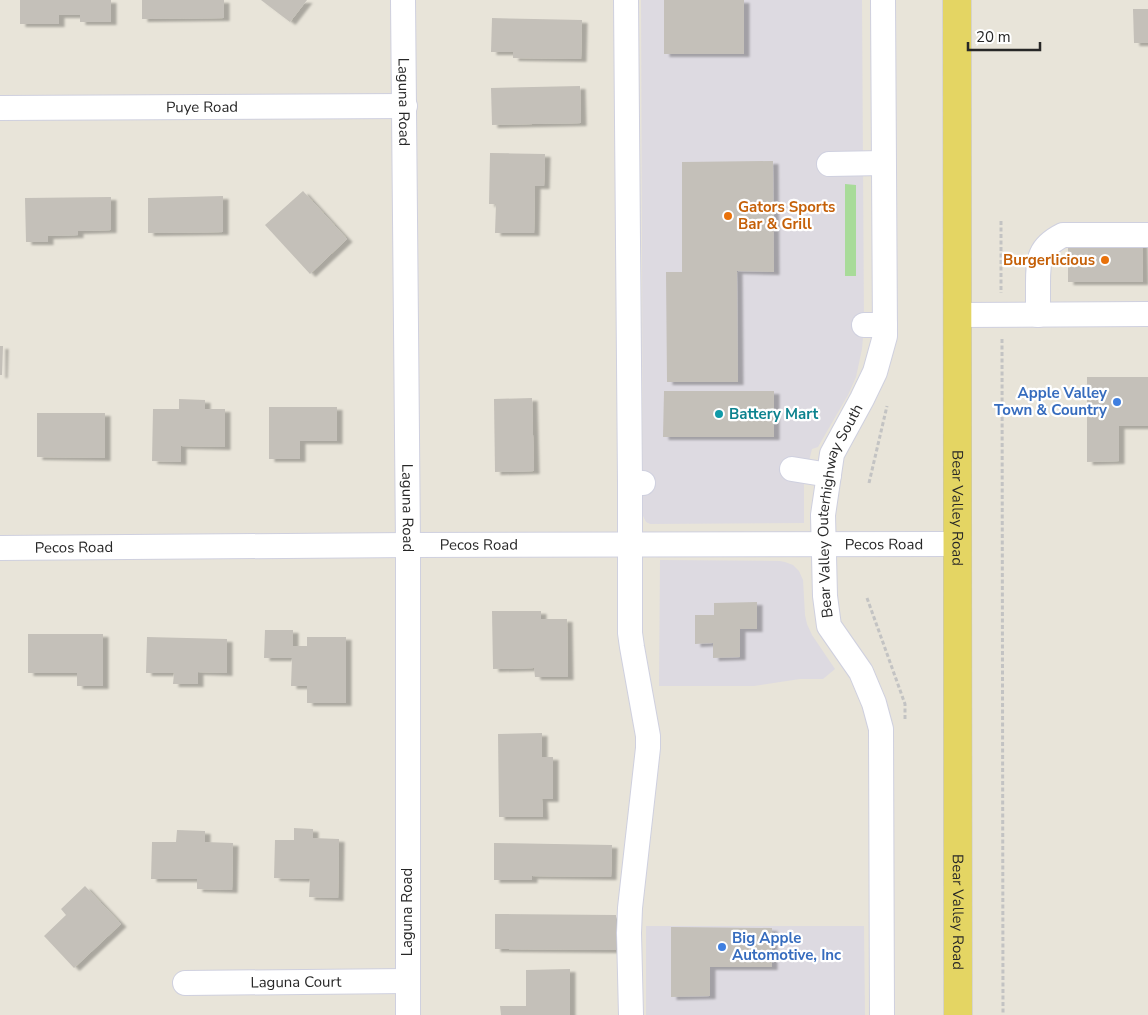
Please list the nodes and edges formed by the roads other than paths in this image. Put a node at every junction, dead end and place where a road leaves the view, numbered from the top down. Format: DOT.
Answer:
graph roads {
  1 [pos="404,0"];
  2 [pos="626,0"];
  3 [pos="883,0"];
  4 [pos="957,0"];
  5 [pos="405,106"];
  6 [pos="0,108"];
  7 [pos="883,162"];
  8 [pos="829,164"];
  9 [pos="1148,235"];
  10 [pos="1038,314"];
  11 [pos="1146,314"];
  12 [pos="957,315"];
  13 [pos="792,469"];
  14 [pos="829,475"];
  15 [pos="630,544"];
  16 [pos="957,544"];
  17 [pos="408,545"];
  18 [pos="824,545"];
  19 [pos="0,548"];
  20 [pos="407,981"];
  21 [pos="185,983"];
  22 [pos="408,1015"];
  23 [pos="631,1015"];
  24 [pos="882,1015"];
  25 [pos="958,1015"];
  1 -- 5 [label="street, Laguna Road"];
  2 -- 15 [label="street"];
  3 -- 7 [label="street, Bear Valley Outerhighway South"];
  4 -- 12 [label="main road, Bear Valley Road"];
  5 -- 6 [label="street, Puye Road"];
  5 -- 17 [label="street, Laguna Road"];
  7 -- 8 [label="street"];
  7 -- 14 [label="street, Bear Valley Outerhighway South"];
  9 -- 10 [label="street"];
  10 -- 11 [label="street"];
  10 -- 12 [label="street"];
  12 -- 16 [label="main road, Bear Valley Road"];
  13 -- 14 [label="street"];
  14 -- 18 [label="street, Bear Valley Outerhighway South"];
  15 -- 17 [label="street, Pecos Road"];
  15 -- 18 [label="street, Pecos Road"];
  15 -- 23 [label="street"];
  16 -- 18 [label="street, Pecos Road"];
  16 -- 25 [label="main road, Bear Valley Road"];
  17 -- 19 [label="street, Pecos Road"];
  17 -- 20 [label="street, Laguna Road"];
  18 -- 24 [label="street, Bear Valley Outerhighway South"];
  20 -- 21 [label="street, Laguna Court"];
  20 -- 22 [label="street, Laguna Road"];
}
